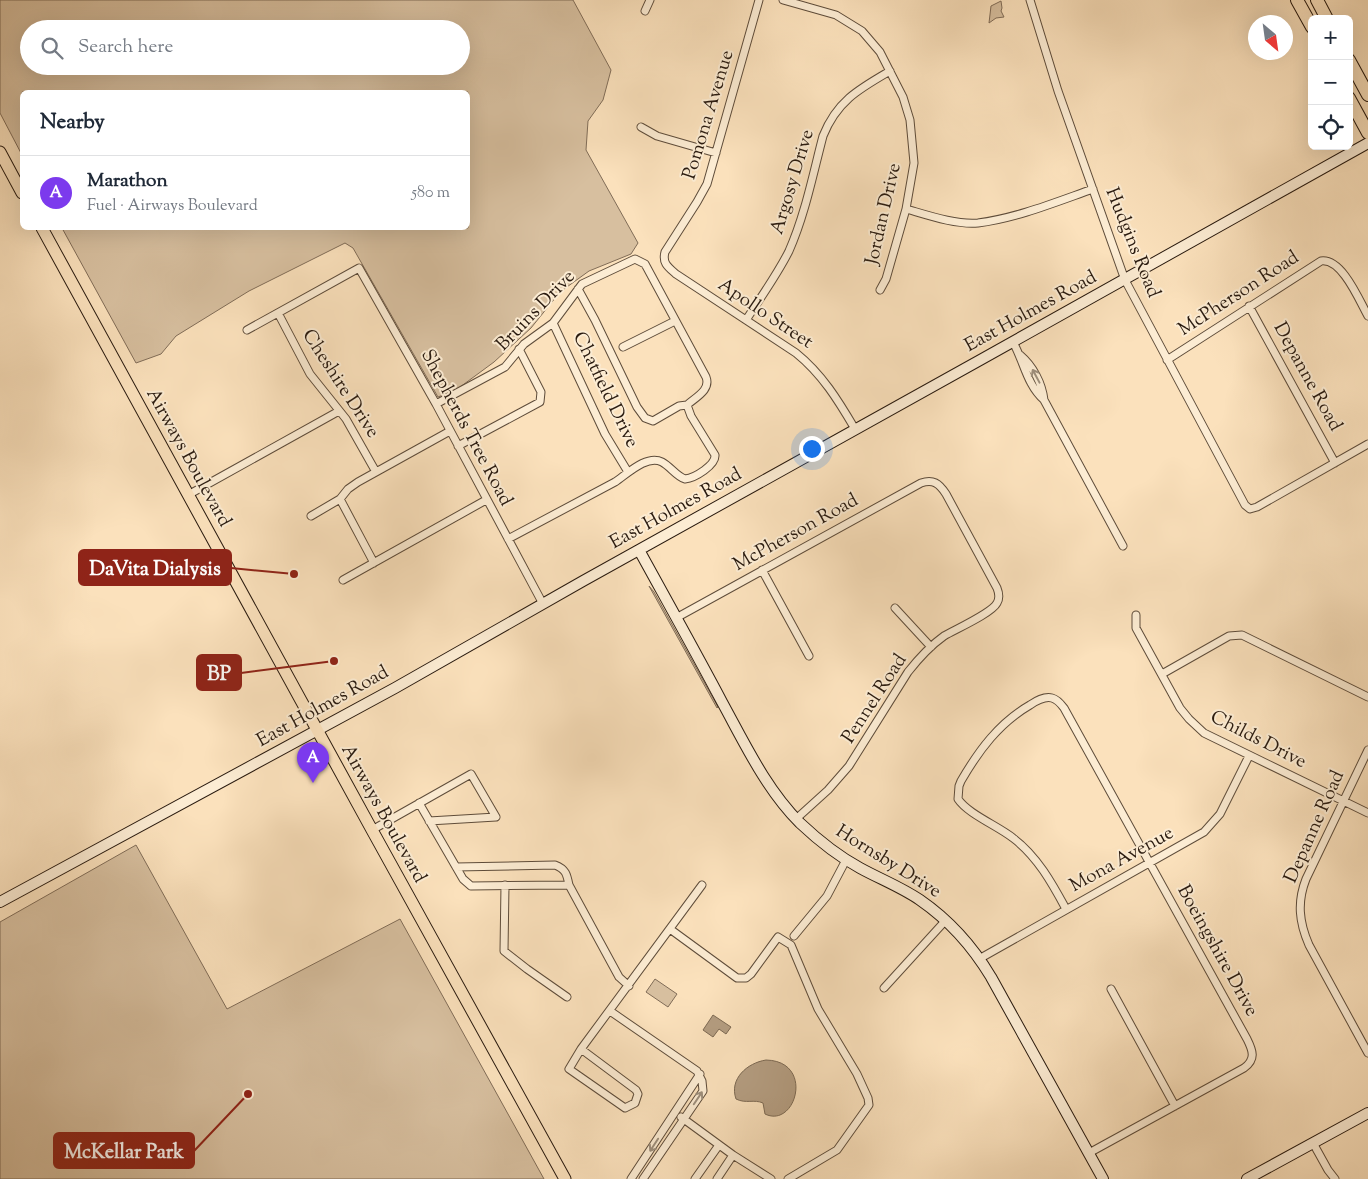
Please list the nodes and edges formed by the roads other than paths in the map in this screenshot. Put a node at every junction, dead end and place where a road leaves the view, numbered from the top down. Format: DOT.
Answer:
graph roads {
  1 [pos="650,0"];
  2 [pos="759,0"];
  3 [pos="784,0"];
  4 [pos="1030,0"];
  5 [pos="1297,0"];
  6 [pos="1317,0"];
  7 [pos="645,11"];
  8 [pos="1325,15"];
  9 [pos="1308,20"];
  10 [pos="1353,67"];
  11 [pos="890,71"];
  12 [pos="1368,94"];
  13 [pos="1353,105"];
  14 [pos="641,127"];
  15 [pos="1368,133"];
  16 [pos="1368,143"];
  17 [pos="0,152"];
  18 [pos="716,153"];
  19 [pos="20,189"];
  20 [pos="1093,189"];
  21 [pos="906,209"];
  22 [pos="43,230"];
  23 [pos="664,261"];
  24 [pos="1125,280"];
  25 [pos="578,289"];
  26 [pos="880,290"];
  27 [pos="1249,306"];
  28 [pos="278,313"];
  29 [pos="1368,316"];
  30 [pos="746,320"];
  31 [pos="675,321"];
  32 [pos="553,323"];
  33 [pos="247,330"];
  34 [pos="1013,342"];
  35 [pos="623,347"];
  36 [pos="519,349"];
  37 [pos="1167,360"];
  38 [pos="436,404"];
  39 [pos="687,405"];
  40 [pos="339,411"];
  41 [pos="854,429"];
  42 [pos="450,431"];
  43 [pos="1368,444"];
  44 [pos="458,446"];
  45 [pos="1335,463"];
  46 [pos="376,472"];
  47 [pos="628,472"];
  48 [pos="933,481"];
  49 [pos="188,495"];
  50 [pos="340,500"];
  51 [pos="486,500"];
  52 [pos="311,516"];
  53 [pos="508,539"];
  54 [pos="1123,546"];
  55 [pos="639,550"];
  56 [pos="374,563"];
  57 [pos="762,570"];
  58 [pos="343,580"];
  59 [pos="543,604"];
  60 [pos="896,608"];
  61 [pos="1136,615"];
  62 [pos="676,618"];
  63 [pos="931,647"];
  64 [pos="809,656"];
  65 [pos="1162,674"];
  66 [pos="1368,697"];
  67 [pos="318,730"];
  68 [pos="1368,750"];
  69 [pos="1249,756"];
  70 [pos="1344,801"];
  71 [pos="419,804"];
  72 [pos="1368,813"];
  73 [pos="796,819"];
  74 [pos="429,821"];
  75 [pos="372,830"];
  76 [pos="846,860"];
  77 [pos="1150,863"];
  78 [pos="456,867"];
  79 [pos="506,885"];
  80 [pos="702,885"];
  81 [pos="569,886"];
  82 [pos="0,902"];
  83 [pos="1066,909"];
  84 [pos="946,920"];
  85 [pos="670,930"];
  86 [pos="794,936"];
  87 [pos="979,959"];
  88 [pos="629,986"];
  89 [pos="884,988"];
  90 [pos="1111,989"];
  91 [pos="567,997"];
  92 [pos="610,1011"];
  93 [pos="581,1049"];
  94 [pos="1368,1053"];
  95 [pos="700,1074"];
  96 [pos="1175,1106"];
  97 [pos="1368,1113"];
  98 [pos="675,1114"];
  99 [pos="682,1121"];
  100 [pos="1313,1143"];
  101 [pos="719,1145"];
  102 [pos="1089,1153"];
  103 [pos="733,1156"];
  104 [pos="565,1179"];
  105 [pos="631,1179"];
  106 [pos="643,1179"];
  107 [pos="695,1179"];
  108 [pos="718,1179"];
  109 [pos="771,1179"];
  110 [pos="788,1179"];
  111 [pos="1103,1179"];
  112 [pos="1246,1179"];
  113 [pos="1335,1179"];
  1 -- 7 [label="street"];
  2 -- 18 [label="street, Pomona Avenue"];
  3 -- 11 [label="street, Jordan Drive"];
  4 -- 20 [label="street, Hudgins Road"];
  5 -- 9 [label="highway"];
  6 -- 8 [label="highway"];
  10 -- 12 [label="highway"];
  11 -- 21 [label="street, Jordan Drive"];
  11 -- 30 [label="street, Argosy Drive"];
  13 -- 15 [label="highway"];
  14 -- 18 [label="street"];
  16 -- 24 [label="main road, East Holmes Road"];
  17 -- 19 [label="main road"];
  18 -- 23 [label="street, Pomona Avenue"];
  20 -- 21 [label="street"];
  20 -- 24 [label="street, Hudgins Road"];
  21 -- 26 [label="street, Jordan Drive"];
  22 -- 49 [label="main road, Airways Boulevard"];
  23 -- 30 [label="street, Apollo Street"];
  24 -- 34 [label="main road, East Holmes Road"];
  24 -- 37 [label="street, Hudgins Road"];
  25 -- 31 [label="street, Bruins Drive"];
  25 -- 32 [label="street, Bruins Drive"];
  25 -- 39 [label="street"];
  27 -- 29 [label="street, McPherson Road"];
  27 -- 37 [label="street, McPherson Road"];
  27 -- 45 [label="street, Depanne Road"];
  28 -- 33 [label="street"];
  28 -- 38 [label="street, Shepherds Tree Road"];
  28 -- 40 [label="street, Cheshire Drive"];
  30 -- 41 [label="street, Apollo Street"];
  31 -- 35 [label="street"];
  31 -- 39 [label="street"];
  32 -- 36 [label="street, Bruins Drive"];
  32 -- 47 [label="street, Chatfield Drive"];
  34 -- 41 [label="main road, East Holmes Road"];
  34 -- 54 [label="street"];
  36 -- 38 [label="street, Bruins Drive"];
  36 -- 44 [label="street"];
  37 -- 45 [label="street, Hudgins Road"];
  38 -- 42 [label="street, Shepherds Tree Road"];
  39 -- 47 [label="street"];
  40 -- 46 [label="street, Cheshire Drive"];
  40 -- 49 [label="street"];
  41 -- 55 [label="main road, East Holmes Road"];
  42 -- 44 [label="street, Shepherds Tree Road"];
  42 -- 46 [label="street"];
  43 -- 45 [label="street"];
  44 -- 51 [label="street, Shepherds Tree Road"];
  46 -- 50 [label="street"];
  47 -- 53 [label="street"];
  48 -- 57 [label="street, McPherson Road"];
  48 -- 63 [label="street, Pennel Road"];
  49 -- 67 [label="main road, Airways Boulevard"];
  50 -- 52 [label="street"];
  50 -- 56 [label="street"];
  51 -- 53 [label="street, Shepherds Tree Road"];
  51 -- 56 [label="street"];
  53 -- 59 [label="street, Shepherds Tree Road"];
  55 -- 59 [label="main road, East Holmes Road"];
  55 -- 62 [label="main road, Hornsby Drive"];
  56 -- 58 [label="street"];
  57 -- 62 [label="street, McPherson Road"];
  57 -- 64 [label="street"];
  59 -- 67 [label="main road, East Holmes Road"];
  60 -- 63 [label="street"];
  61 -- 65 [label="street, Childs Drive"];
  62 -- 73 [label="main road, Hornsby Drive"];
  63 -- 73 [label="street, Pennel Road"];
  65 -- 66 [label="street"];
  65 -- 69 [label="street, Childs Drive"];
  67 -- 75 [label="main road, Airways Boulevard"];
  67 -- 82 [label="main road, East Holmes Road"];
  68 -- 70 [label="street, Depanne Road"];
  69 -- 70 [label="street, Childs Drive"];
  69 -- 77 [label="street, Mona Avenue"];
  70 -- 72 [label="street, Childs Drive"];
  70 -- 94 [label="street, Depanne Road"];
  71 -- 74 [label="street"];
  71 -- 74 [label="street"];
  71 -- 75 [label="street"];
  73 -- 76 [label="main road, Hornsby Drive"];
  74 -- 78 [label="street"];
  75 -- 104 [label="main road, Airways Boulevard"];
  76 -- 84 [label="main road, Hornsby Drive"];
  76 -- 86 [label="street"];
  77 -- 83 [label="street, Mona Avenue"];
  77 -- 83 [label="street, Boeingshire Drive"];
  77 -- 96 [label="street, Boeingshire Drive"];
  78 -- 79 [label="street"];
  78 -- 81 [label="street"];
  79 -- 81 [label="street"];
  79 -- 91 [label="street"];
  80 -- 85 [label="street"];
  81 -- 88 [label="street"];
  83 -- 87 [label="street, Mona Avenue"];
  84 -- 87 [label="main road, Hornsby Drive"];
  84 -- 89 [label="street"];
  85 -- 88 [label="street"];
  85 -- 110 [label="street"];
  87 -- 102 [label="main road, Hornsby Drive"];
  88 -- 92 [label="street"];
  90 -- 96 [label="street"];
  92 -- 93 [label="street"];
  92 -- 95 [label="street"];
  93 -- 93 [label="street"];
  95 -- 98 [label="street"];
  99 -- 95 [label="street, one-way"];
  96 -- 102 [label="street, Boeingshire Drive"];
  97 -- 100 [label="main road"];
  98 -- 99 [label="street"];
  98 -- 105 [label="street, one-way"];
  99 -- 101 [label="street"];
  99 -- 106 [label="street"];
  100 -- 112 [label="main road"];
  100 -- 113 [label="street"];
  101 -- 103 [label="street"];
  101 -- 107 [label="street"];
  102 -- 111 [label="main road, Hornsby Drive"];
  103 -- 108 [label="street"];
  103 -- 109 [label="street"];
}
